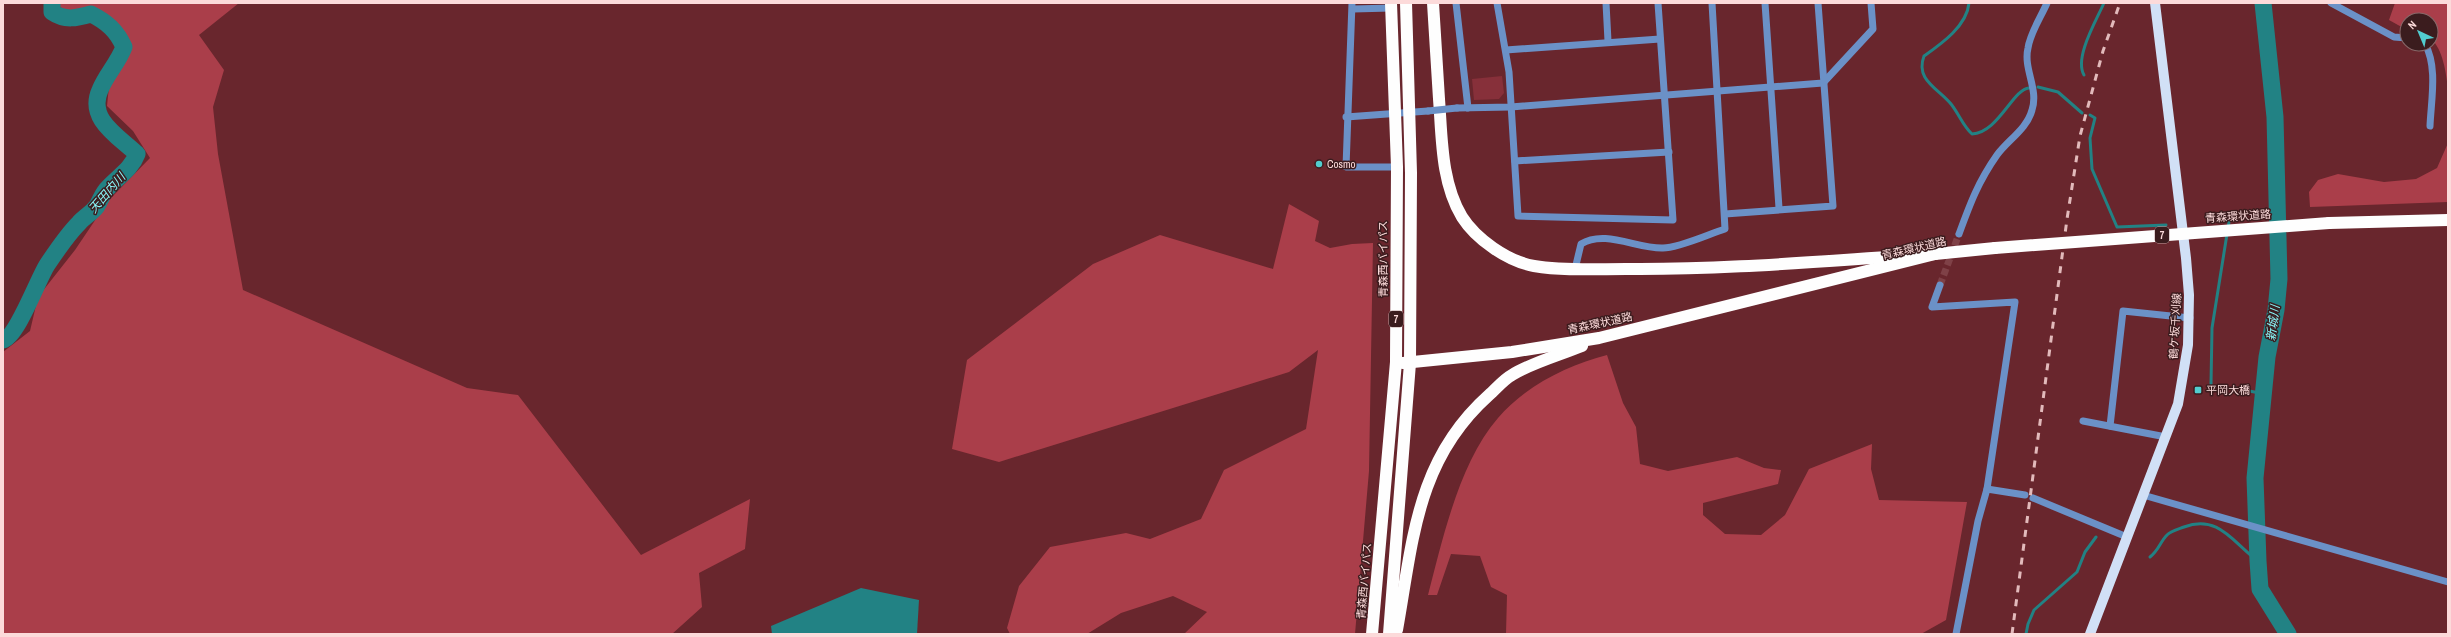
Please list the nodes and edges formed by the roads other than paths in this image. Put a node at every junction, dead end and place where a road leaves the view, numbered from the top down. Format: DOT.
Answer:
graph roads {
  1 [pos="1406,3"];
  2 [pos="1433,3"];
  3 [pos="1456,3"];
  4 [pos="1497,3"];
  5 [pos="1606,3"];
  6 [pos="1658,3"];
  7 [pos="1712,3"];
  8 [pos="1765,3"];
  9 [pos="1818,3"];
  10 [pos="1871,3"];
  11 [pos="2047,3"];
  12 [pos="2155,3"];
  13 [pos="2331,3"];
  14 [pos="1391,5"];
  15 [pos="1352,6"];
  16 [pos="2399,37"];
  17 [pos="1660,39"];
  18 [pos="1608,41"];
  19 [pos="1506,50"];
  20 [pos="2430,52"];
  21 [pos="1822,83"];
  22 [pos="1771,88"];
  23 [pos="1718,92"];
  24 [pos="1665,95"];
  25 [pos="1511,107"];
  26 [pos="1468,108"];
  27 [pos="1409,113"];
  28 [pos="1395,115"];
  29 [pos="1346,117"];
  30 [pos="2430,126"];
  31 [pos="1669,152"];
  32 [pos="1515,160"];
  33 [pos="1397,167"];
  34 [pos="1779,208"];
  35 [pos="1725,214"];
  36 [pos="2448,220"];
  37 [pos="1959,234"];
  38 [pos="1935,254"];
  39 [pos="1575,268"];
  40 [pos="1940,285"];
  41 [pos="2190,318"];
  42 [pos="1599,338"];
  43 [pos="1396,362"];
  44 [pos="1410,364"];
  45 [pos="2083,421"];
  46 [pos="2110,426"];
  47 [pos="2166,437"];
  48 [pos="1987,489"];
  49 [pos="2025,495"];
  50 [pos="2143,495"];
  51 [pos="2033,498"];
  52 [pos="2128,537"];
  53 [pos="2448,582"];
  54 [pos="1372,634"];
  55 [pos="1389,634"];
  56 [pos="1396,634"];
  57 [pos="1956,634"];
  58 [pos="2090,634"];
  1 -- 27 [label="highway, 7"];
  2 -- 39 [label="highway"];
  3 -- 26 [label="street"];
  4 -- 19 [label="street"];
  5 -- 18 [label="street"];
  6 -- 17 [label="street"];
  7 -- 23 [label="street"];
  8 -- 22 [label="street"];
  9 -- 21 [label="street"];
  10 -- 21 [label="street"];
  11 -- 37 [label="street"];
  12 -- 41 [label="main road, 鶴ケ坂千刈線"];
  13 -- 16 [label="street"];
  14 -- 15 [label="street"];
  14 -- 28 [label="highway, 青森西バイパス / 7"];
  15 -- 29 [label="street"];
  17 -- 18 [label="street"];
  17 -- 24 [label="street"];
  18 -- 19 [label="street"];
  19 -- 25 [label="street"];
  20 -- 30 [label="street"];
  21 -- 22 [label="street"];
  21 -- 34 [label="street"];
  22 -- 23 [label="street"];
  22 -- 34 [label="street"];
  23 -- 24 [label="street"];
  23 -- 35 [label="street"];
  24 -- 25 [label="street"];
  24 -- 31 [label="street"];
  25 -- 26 [label="street"];
  25 -- 32 [label="street"];
  26 -- 27 [label="street, bridge"];
  27 -- 28 [label="street"];
  27 -- 44 [label="highway, 7"];
  28 -- 29 [label="street"];
  28 -- 33 [label="highway, 青森西バイパス / 7"];
  29 -- 33 [label="street"];
  31 -- 32 [label="street"];
  31 -- 32 [label="street"];
  33 -- 43 [label="highway, 青森西バイパス / 7"];
  34 -- 35 [label="street"];
  35 -- 39 [label="street"];
  36 -- 38 [label="highway, 青森環状道路 / 7, bridge"];
  38 -- 39 [label="highway"];
  38 -- 42 [label="highway, 青森環状道路 / 7"];
  40 -- 48 [label="street"];
  41 -- 46 [label="street"];
  41 -- 47 [label="main road, 鶴ケ坂千刈線"];
  42 -- 44 [label="highway, 青森環状道路 / 7"];
  42 -- 56 [label="highway"];
  43 -- 44 [label="highway, 青森環状道路 / 7"];
  43 -- 54 [label="highway, 青森西バイパス / 7"];
  44 -- 55 [label="highway, 7"];
  45 -- 46 [label="street"];
  46 -- 47 [label="street"];
  47 -- 50 [label="main road, 鶴ケ坂千刈線"];
  48 -- 49 [label="street"];
  48 -- 57 [label="street"];
  50 -- 52 [label="main road, 鶴ケ坂千刈線"];
  50 -- 53 [label="street"];
  51 -- 52 [label="street"];
  52 -- 58 [label="main road, 鶴ケ坂千刈線"];
}
